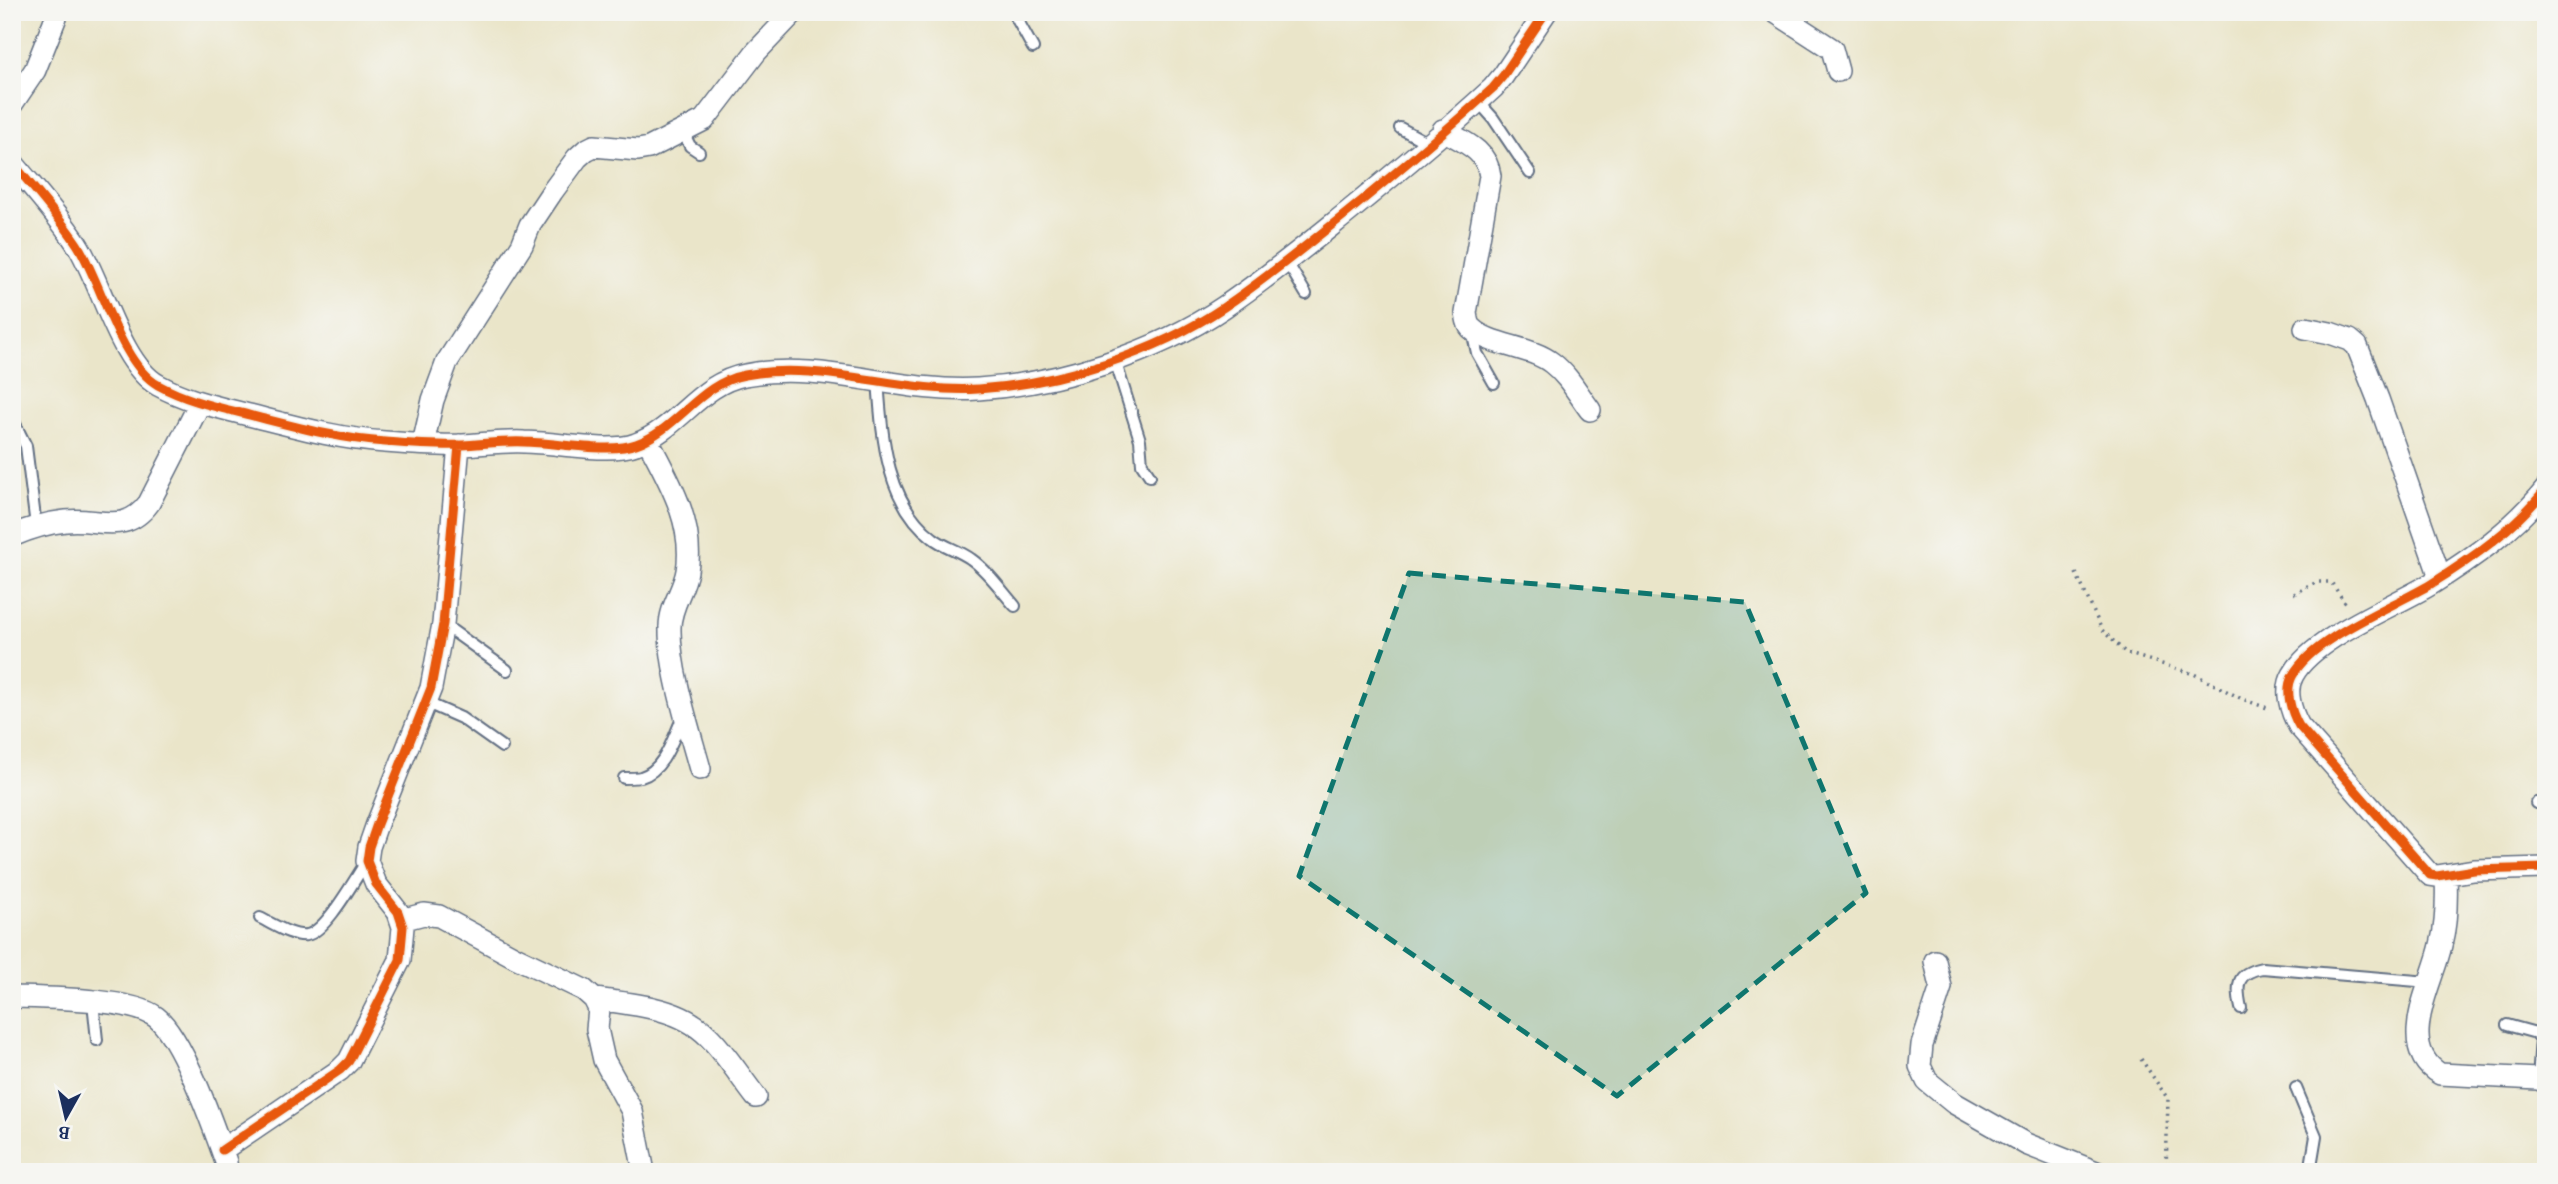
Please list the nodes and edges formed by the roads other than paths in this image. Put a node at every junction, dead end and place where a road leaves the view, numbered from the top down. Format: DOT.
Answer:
graph roads {
  1 [pos="58,12"];
  2 [pos="794,12"];
  3 [pos="1013,12"];
  4 [pos="1546,12"];
  5 [pos="1775,12"];
  6 [pos="1033,48"];
  7 [pos="1838,71"];
  8 [pos="1478,101"];
  9 [pos="12,104"];
  10 [pos="1400,128"];
  11 [pos="682,132"];
  12 [pos="1436,136"];
  13 [pos="699,152"];
  14 [pos="12,162"];
  15 [pos="1530,173"];
  16 [pos="1287,262"];
  17 [pos="1306,294"];
  18 [pos="1472,328"];
  19 [pos="2305,328"];
  20 [pos="1115,360"];
  21 [pos="878,380"];
  22 [pos="1494,383"];
  23 [pos="200,403"];
  24 [pos="1590,411"];
  25 [pos="12,418"];
  26 [pos="647,439"];
  27 [pos="424,444"];
  28 [pos="460,445"];
  29 [pos="1150,476"];
  30 [pos="2546,489"];
  31 [pos="36,526"];
  32 [pos="12,536"];
  33 [pos="2440,577"];
  34 [pos="1015,606"];
  35 [pos="443,624"];
  36 [pos="507,670"];
  37 [pos="427,703"];
  38 [pos="685,715"];
  39 [pos="502,747"];
  40 [pos="699,769"];
  41 [pos="624,778"];
  42 [pos="367,862"];
  43 [pos="2546,868"];
  44 [pos="2446,875"];
  45 [pos="260,918"];
  46 [pos="401,920"];
  47 [pos="1935,961"];
  48 [pos="2429,982"];
  49 [pos="12,998"];
  50 [pos="594,999"];
  51 [pos="93,1002"];
  52 [pos="2241,1008"];
  53 [pos="2507,1025"];
  54 [pos="97,1040"];
  55 [pos="2542,1080"];
  56 [pos="2296,1088"];
  57 [pos="756,1097"];
  58 [pos="222,1150"];
  59 [pos="2054,1165"];
  60 [pos="227,1172"];
  61 [pos="644,1172"];
  62 [pos="2096,1172"];
  63 [pos="2310,1172"];
  1 -- 9 [label="street"];
  2 -- 11 [label="street"];
  3 -- 6 [label="lane"];
  4 -- 8 [label="street"];
  5 -- 7 [label="street"];
  8 -- 12 [label="street"];
  8 -- 15 [label="lane"];
  10 -- 12 [label="lane"];
  11 -- 13 [label="lane"];
  11 -- 27 [label="street"];
  12 -- 16 [label="street"];
  12 -- 18 [label="street"];
  14 -- 23 [label="street"];
  16 -- 17 [label="lane"];
  16 -- 20 [label="street"];
  18 -- 22 [label="lane"];
  18 -- 24 [label="street"];
  19 -- 33 [label="street"];
  20 -- 21 [label="street"];
  20 -- 29 [label="lane"];
  21 -- 26 [label="street"];
  21 -- 34 [label="lane"];
  23 -- 27 [label="street"];
  23 -- 31 [label="street"];
  25 -- 31 [label="lane"];
  26 -- 28 [label="street"];
  26 -- 38 [label="street"];
  27 -- 28 [label="street"];
  28 -- 35 [label="street"];
  30 -- 33 [label="street"];
  31 -- 32 [label="street"];
  33 -- 44 [label="street"];
  35 -- 36 [label="lane"];
  35 -- 37 [label="street"];
  37 -- 39 [label="lane"];
  37 -- 42 [label="street"];
  38 -- 40 [label="street"];
  38 -- 41 [label="lane"];
  42 -- 45 [label="lane"];
  42 -- 46 [label="street"];
  43 -- 44 [label="street"];
  44 -- 48 [label="street"];
  46 -- 50 [label="street"];
  46 -- 58 [label="street"];
  47 -- 59 [label="street"];
  48 -- 52 [label="lane"];
  48 -- 55 [label="street"];
  49 -- 51 [label="street"];
  50 -- 57 [label="street"];
  50 -- 61 [label="street"];
  51 -- 54 [label="lane"];
  51 -- 58 [label="street"];
  53 -- 55 [label="lane"];
  56 -- 63 [label="lane"];
  58 -- 60 [label="street"];
  59 -- 62 [label="street"];
}
